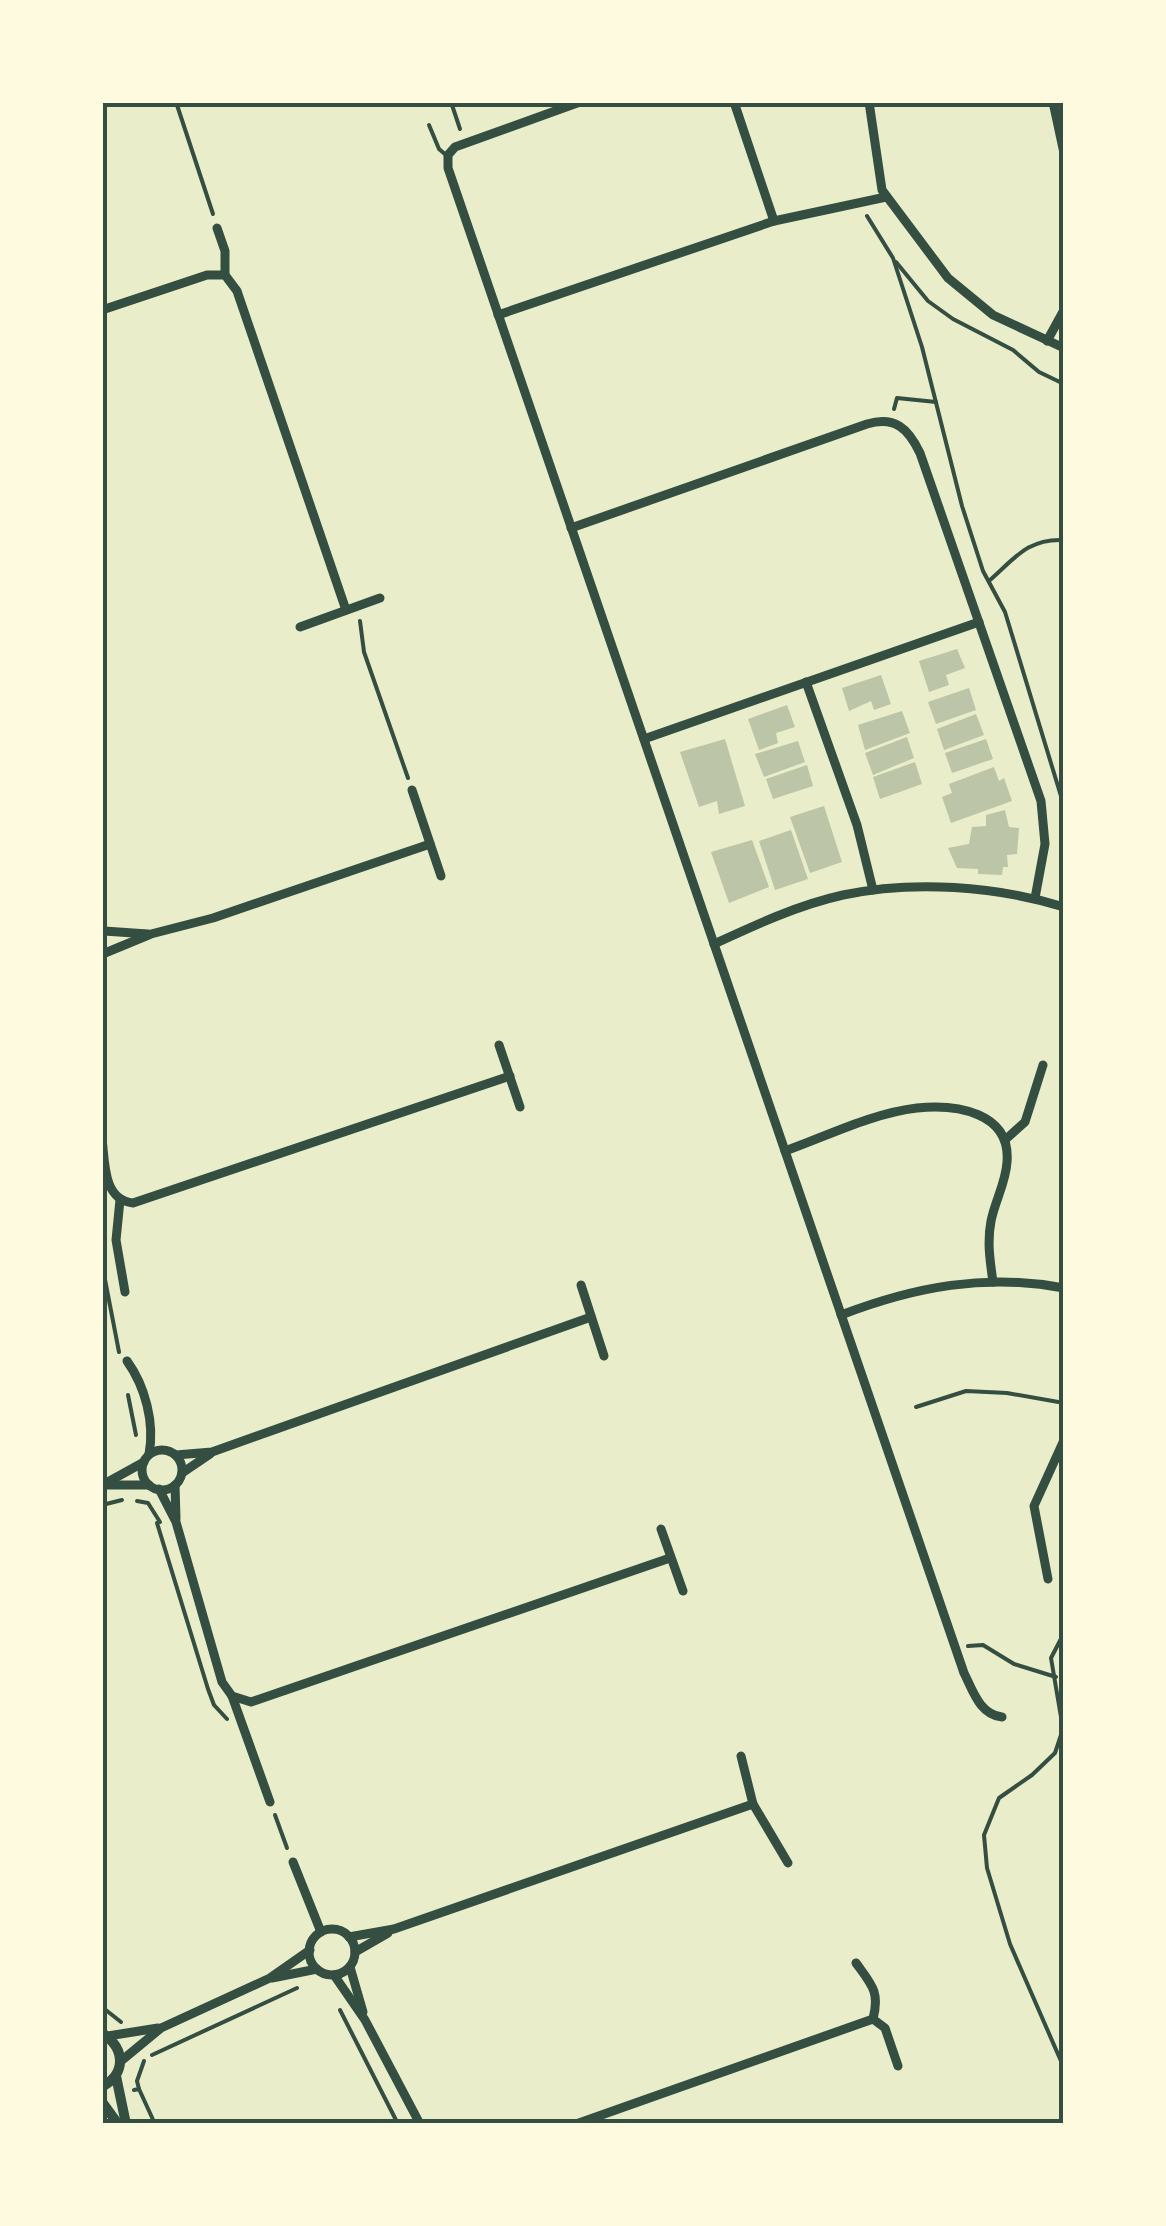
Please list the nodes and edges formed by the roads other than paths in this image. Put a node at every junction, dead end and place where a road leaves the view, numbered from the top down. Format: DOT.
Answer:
graph roads {
  1 [pos="580,102"];
  2 [pos="734,102"];
  3 [pos="868,102"];
  4 [pos="1053,102"];
  5 [pos="549,108"];
  6 [pos="429,125"];
  7 [pos="1064,153"];
  8 [pos="448,156"];
  9 [pos="886,197"];
  10 [pos="774,222"];
  11 [pos="217,228"];
  12 [pos="225,276"];
  13 [pos="102,310"];
  14 [pos="1064,310"];
  15 [pos="498,315"];
  16 [pos="1047,341"];
  17 [pos="1064,348"];
  18 [pos="571,528"];
  19 [pos="380,598"];
  20 [pos="351,608"];
  21 [pos="979,622"];
  22 [pos="300,627"];
  23 [pos="806,682"];
  24 [pos="644,740"];
  25 [pos="412,790"];
  26 [pos="430,844"];
  27 [pos="441,876"];
  28 [pos="873,890"];
  29 [pos="1036,898"];
  30 [pos="1064,907"];
  31 [pos="104,930"];
  32 [pos="151,934"];
  33 [pos="714,944"];
  34 [pos="104,955"];
  35 [pos="499,1044"];
  36 [pos="1043,1064"];
  37 [pos="510,1076"];
  38 [pos="520,1107"];
  39 [pos="102,1138"];
  40 [pos="1006,1139"];
  41 [pos="785,1151"];
  42 [pos="120,1200"];
  43 [pos="993,1282"];
  44 [pos="582,1285"];
  45 [pos="1064,1288"];
  46 [pos="125,1292"];
  47 [pos="841,1314"];
  48 [pos="591,1317"];
  49 [pos="604,1356"];
  50 [pos="126,1361"];
  51 [pos="1064,1403"];
  52 [pos="916,1406"];
  53 [pos="150,1419"];
  54 [pos="1064,1440"];
  55 [pos="212,1452"];
  56 [pos="171,1453"];
  57 [pos="146,1458"];
  58 [pos="182,1473"];
  59 [pos="103,1485"];
  60 [pos="175,1485"];
  61 [pos="154,1487"];
  62 [pos="175,1519"];
  63 [pos="661,1529"];
  64 [pos="670,1558"];
  65 [pos="1048,1579"];
  66 [pos="684,1591"];
  67 [pos="232,1696"];
  68 [pos="1002,1717"];
  69 [pos="741,1756"];
  70 [pos="270,1802"];
  71 [pos="752,1804"];
  72 [pos="292,1862"];
  73 [pos="788,1863"];
  74 [pos="394,1929"];
  75 [pos="321,1932"];
  76 [pos="349,1936"];
  77 [pos="310,1950"];
  78 [pos="355,1952"];
  79 [pos="856,1963"];
  80 [pos="350,1966"];
  81 [pos="318,1969"];
  82 [pos="334,1975"];
  83 [pos="270,1978"];
  84 [pos="874,2019"];
  85 [pos="365,2020"];
  86 [pos="161,2028"];
  87 [pos="105,2035"];
  88 [pos="121,2061"];
  89 [pos="898,2066"];
  90 [pos="116,2076"];
  91 [pos="102,2087"];
  92 [pos="102,2102"];
  93 [pos="118,2124"];
  94 [pos="126,2124"];
  95 [pos="420,2124"];
  96 [pos="576,2124"];
  1 -- 5 [label="street"];
  2 -- 10 [label="street"];
  3 -- 9 [label="street"];
  4 -- 7 [label="street"];
  5 -- 8 [label="street"];
  6 -- 8 [label="lane"];
  8 -- 15 [label="street"];
  9 -- 10 [label="street"];
  9 -- 16 [label="street"];
  10 -- 15 [label="street"];
  11 -- 12 [label="street"];
  12 -- 13 [label="street"];
  12 -- 20 [label="street"];
  14 -- 16 [label="street"];
  15 -- 18 [label="street"];
  16 -- 17 [label="street"];
  18 -- 21 [label="street"];
  18 -- 24 [label="street"];
  19 -- 20 [label="street"];
  20 -- 22 [label="street"];
  21 -- 23 [label="street"];
  21 -- 29 [label="street"];
  23 -- 24 [label="street"];
  23 -- 28 [label="street"];
  24 -- 33 [label="street"];
  25 -- 26 [label="street"];
  26 -- 27 [label="street"];
  26 -- 32 [label="street"];
  28 -- 29 [label="street"];
  28 -- 33 [label="street"];
  29 -- 30 [label="street"];
  31 -- 32 [label="street"];
  31 -- 34 [label="street"];
  32 -- 34 [label="street"];
  33 -- 41 [label="street"];
  35 -- 37 [label="street"];
  36 -- 40 [label="street"];
  37 -- 38 [label="street"];
  37 -- 42 [label="street"];
  39 -- 42 [label="street"];
  40 -- 41 [label="street"];
  40 -- 43 [label="street"];
  41 -- 47 [label="street"];
  42 -- 46 [label="street"];
  43 -- 45 [label="street"];
  43 -- 47 [label="street"];
  44 -- 48 [label="street"];
  47 -- 68 [label="street"];
  48 -- 49 [label="street"];
  48 -- 55 [label="street"];
  50 -- 53 [label="street"];
  51 -- 52 [label="lane"];
  53 -- 56 [label="street"];
  53 -- 57 [label="street"];
  54 -- 65 [label="street"];
  55 -- 56 [label="street"];
  55 -- 58 [label="street"];
  56 -- 57 [label="street"];
  56 -- 58 [label="street"];
  57 -- 59 [label="street"];
  57 -- 61 [label="street"];
  58 -- 60 [label="street"];
  59 -- 61 [label="street"];
  60 -- 61 [label="street"];
  60 -- 62 [label="street"];
  61 -- 62 [label="street"];
  62 -- 67 [label="street"];
  63 -- 64 [label="street"];
  64 -- 66 [label="street"];
  64 -- 67 [label="street"];
  67 -- 70 [label="street"];
  69 -- 71 [label="street"];
  71 -- 73 [label="street"];
  71 -- 74 [label="street"];
  72 -- 75 [label="street"];
  74 -- 76 [label="street"];
  74 -- 78 [label="street"];
  75 -- 76 [label="street"];
  75 -- 77 [label="street"];
  76 -- 78 [label="street"];
  77 -- 81 [label="street"];
  77 -- 83 [label="street"];
  78 -- 80 [label="street"];
  79 -- 84 [label="street"];
  80 -- 82 [label="street"];
  80 -- 85 [label="street"];
  81 -- 82 [label="street"];
  81 -- 83 [label="street"];
  82 -- 85 [label="street"];
  83 -- 86 [label="street"];
  84 -- 89 [label="street"];
  84 -- 96 [label="street"];
  85 -- 95 [label="street"];
  86 -- 87 [label="street"];
  86 -- 88 [label="street"];
  87 -- 88 [label="street"];
  88 -- 90 [label="street"];
  90 -- 91 [label="street"];
  90 -- 94 [label="street"];
  92 -- 93 [label="street"];
}
